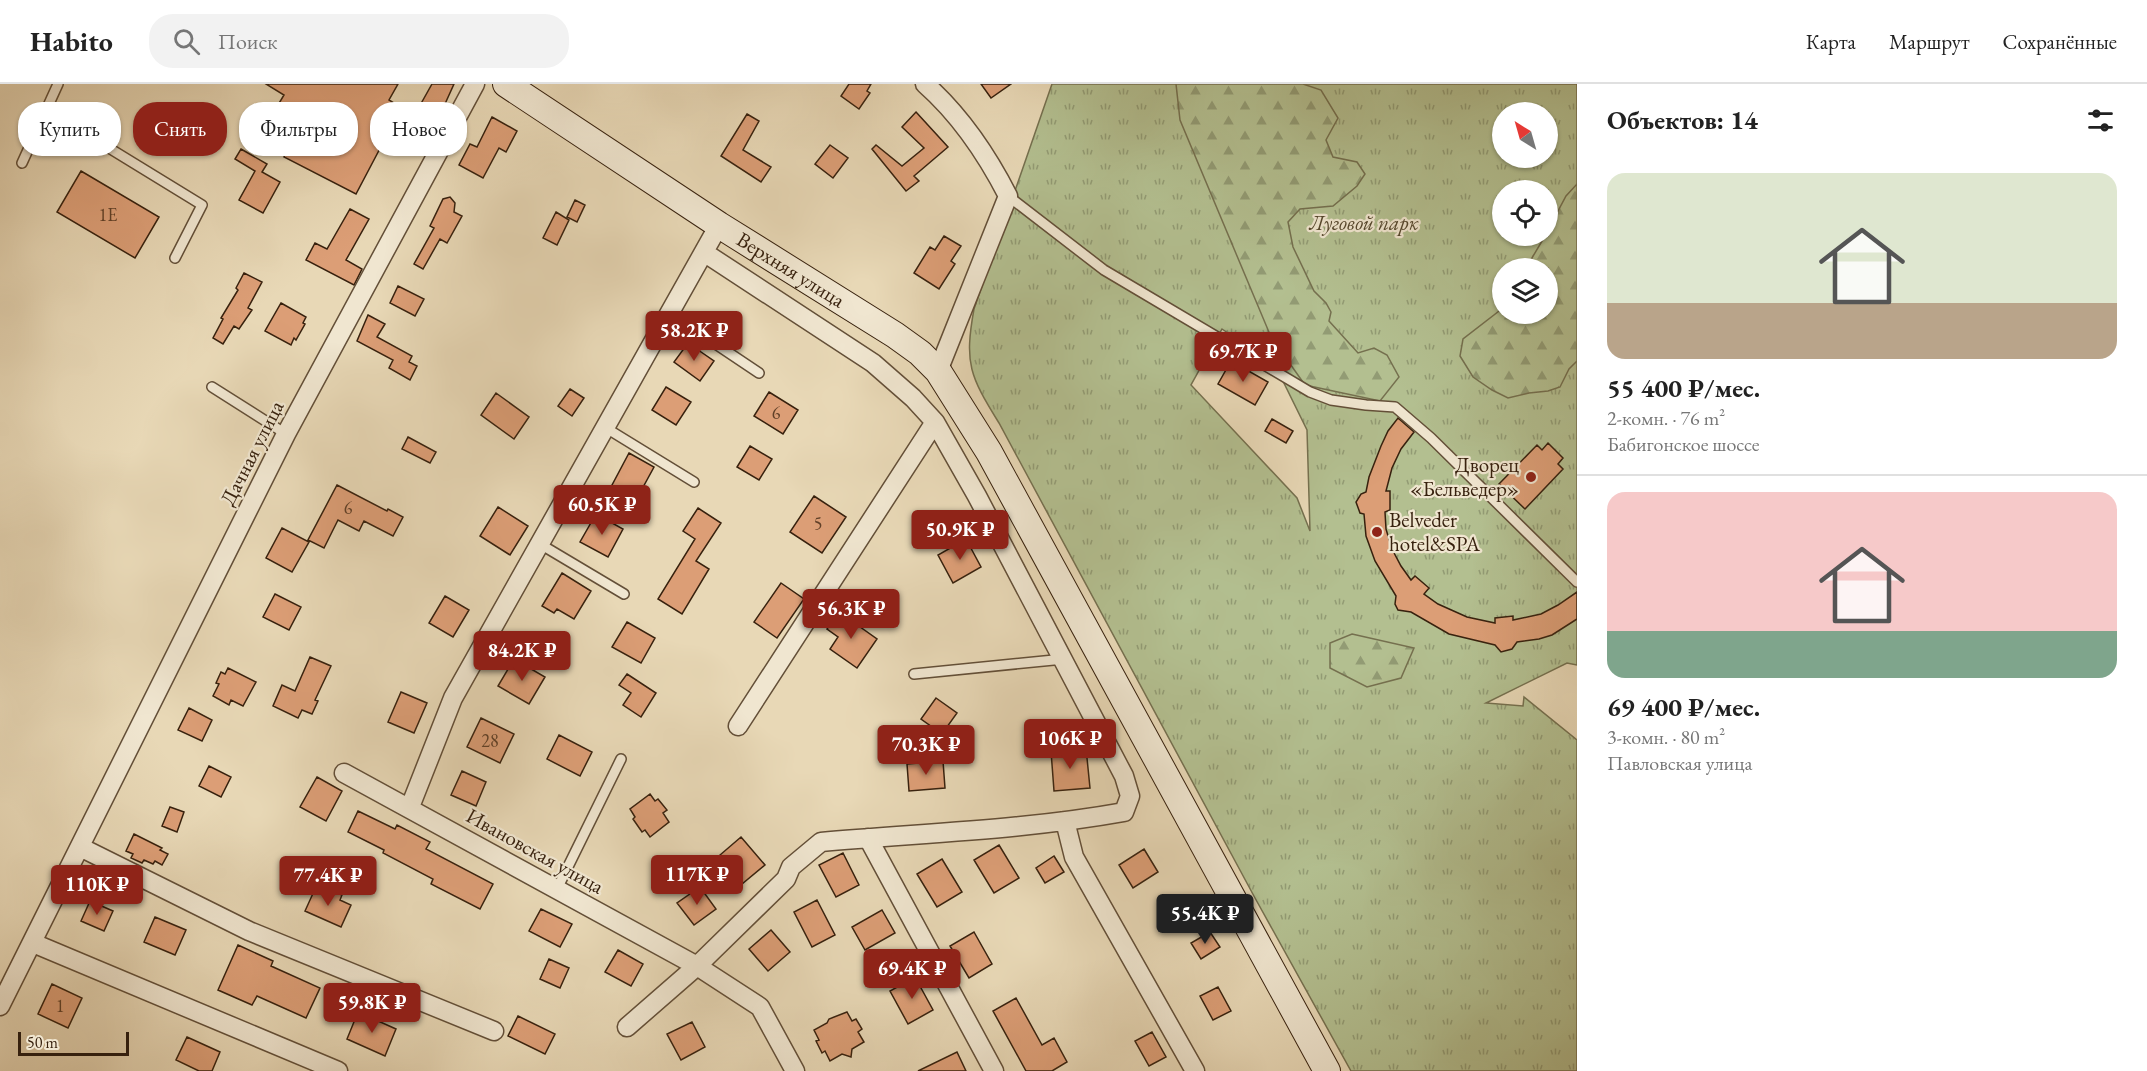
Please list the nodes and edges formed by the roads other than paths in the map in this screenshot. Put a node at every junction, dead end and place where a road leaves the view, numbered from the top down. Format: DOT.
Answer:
graph roads {
  1 [pos="58,84"];
  2 [pos="475,84"];
  3 [pos="506,84"];
  4 [pos="925,84"];
  5 [pos="50,102"];
  6 [pos="121,155"];
  7 [pos="25,156"];
  8 [pos="22,163"];
  9 [pos="1008,196"];
  10 [pos="719,225"];
  11 [pos="705,253"];
  12 [pos="175,258"];
  13 [pos="670,314"];
  14 [pos="938,371"];
  15 [pos="759,373"];
  16 [pos="212,387"];
  17 [pos="935,422"];
  18 [pos="606,428"];
  19 [pos="286,434"];
  20 [pos="694,482"];
  21 [pos="540,544"];
  22 [pos="1577,582"];
  23 [pos="624,594"];
  24 [pos="1064,659"];
  25 [pos="914,674"];
  26 [pos="738,726"];
  27 [pos="621,759"];
  28 [pos="344,773"];
  29 [pos="410,807"];
  30 [pos="1065,821"];
  31 [pos="868,838"];
  32 [pos="80,847"];
  33 [pos="557,890"];
  34 [pos="33,943"];
  35 [pos="698,966"];
  36 [pos="0,1006"];
  37 [pos="627,1027"];
  38 [pos="494,1031"];
  39 [pos="338,1071"];
  40 [pos="795,1071"];
  41 [pos="994,1071"];
  42 [pos="1195,1071"];
  43 [pos="1327,1071"];
  1 -- 5 [label="lane"];
  2 -- 19 [label="street, Дачная улица"];
  3 -- 10 [label="street, Верхняя улица"];
  4 -- 9 [label="street"];
  6 -- 12 [label="lane"];
  7 -- 8 [label="lane"];
  9 -- 14 [label="street"];
  9 -- 22 [label="lane"];
  10 -- 11 [label="street"];
  10 -- 14 [label="street, Верхняя улица"];
  11 -- 13 [label="street"];
  11 -- 17 [label="street"];
  13 -- 15 [label="lane"];
  13 -- 18 [label="street"];
  14 -- 43 [label="street, Верхняя улица"];
  16 -- 19 [label="lane"];
  17 -- 24 [label="street"];
  17 -- 26 [label="street"];
  18 -- 20 [label="lane"];
  18 -- 21 [label="street"];
  19 -- 32 [label="street, Дачная улица"];
  21 -- 23 [label="lane"];
  21 -- 29 [label="street"];
  24 -- 25 [label="lane"];
  24 -- 30 [label="street"];
  27 -- 33 [label="lane"];
  28 -- 29 [label="street, Ивановская улица"];
  29 -- 33 [label="street, Ивановская улица"];
  30 -- 31 [label="street"];
  30 -- 42 [label="street"];
  31 -- 35 [label="street"];
  31 -- 41 [label="street"];
  32 -- 34 [label="street, Дачная улица"];
  32 -- 38 [label="street"];
  33 -- 35 [label="street, Ивановская улица"];
  34 -- 36 [label="street, Дачная улица"];
  34 -- 39 [label="street"];
  35 -- 37 [label="street"];
  35 -- 40 [label="street, Ивановская улица"];
}
